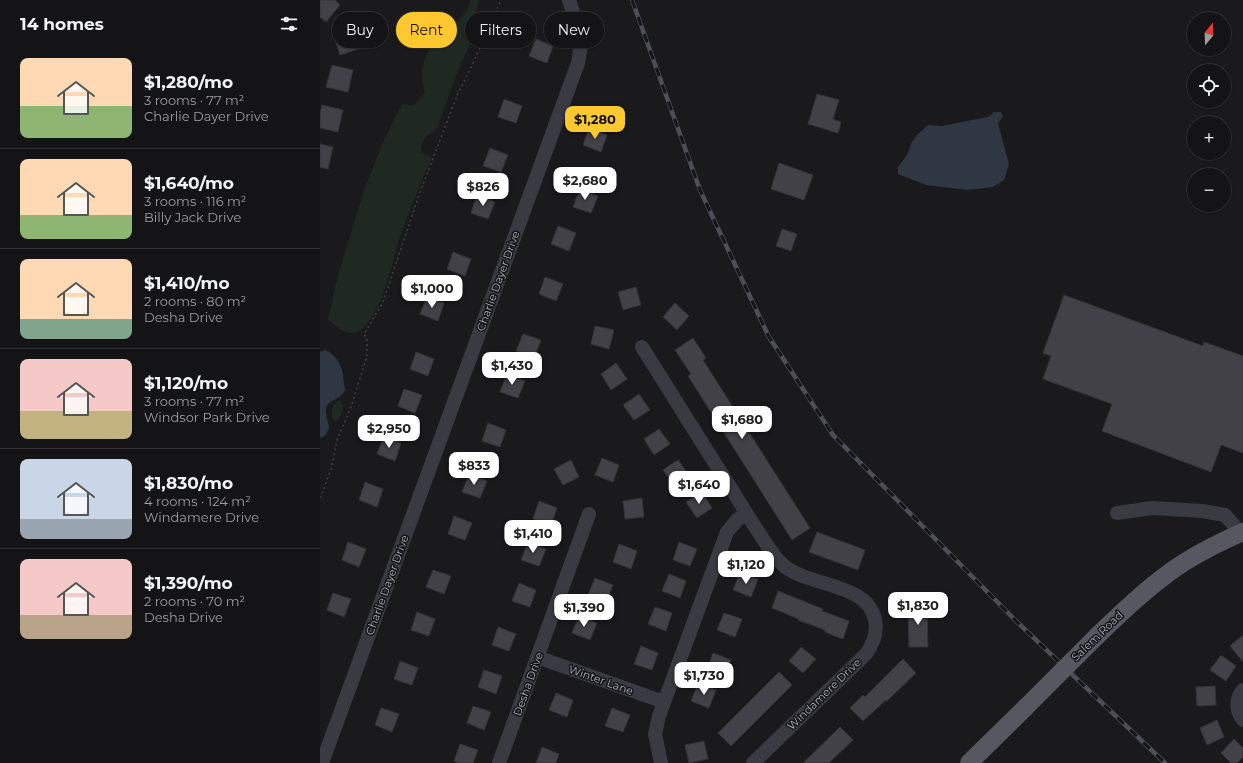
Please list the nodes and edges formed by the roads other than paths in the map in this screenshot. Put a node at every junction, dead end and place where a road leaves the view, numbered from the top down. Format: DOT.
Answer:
graph roads {
  1 [pos="569,0"];
  2 [pos="642,347"];
  3 [pos="1117,513"];
  4 [pos="589,514"];
  5 [pos="746,514"];
  6 [pos="1242,533"];
  7 [pos="538,657"];
  8 [pos="1242,691"];
  9 [pos="664,702"];
  10 [pos="1243,720"];
  11 [pos="322,763"];
  12 [pos="499,763"];
  13 [pos="661,763"];
  14 [pos="753,763"];
  15 [pos="969,763"];
  1 -- 11 [label="street, Charlie Dayer Drive"];
  2 -- 5 [label="street"];
  3 -- 6 [label="street"];
  4 -- 7 [label="street, Desha Drive"];
  5 -- 9 [label="street"];
  5 -- 14 [label="street, Windamere Drive"];
  6 -- 15 [label="main road, Salem Road, bridge"];
  7 -- 9 [label="street, Winter Lane"];
  7 -- 12 [label="street, Desha Drive"];
  8 -- 10 [label="street"];
  9 -- 13 [label="street"];
}
